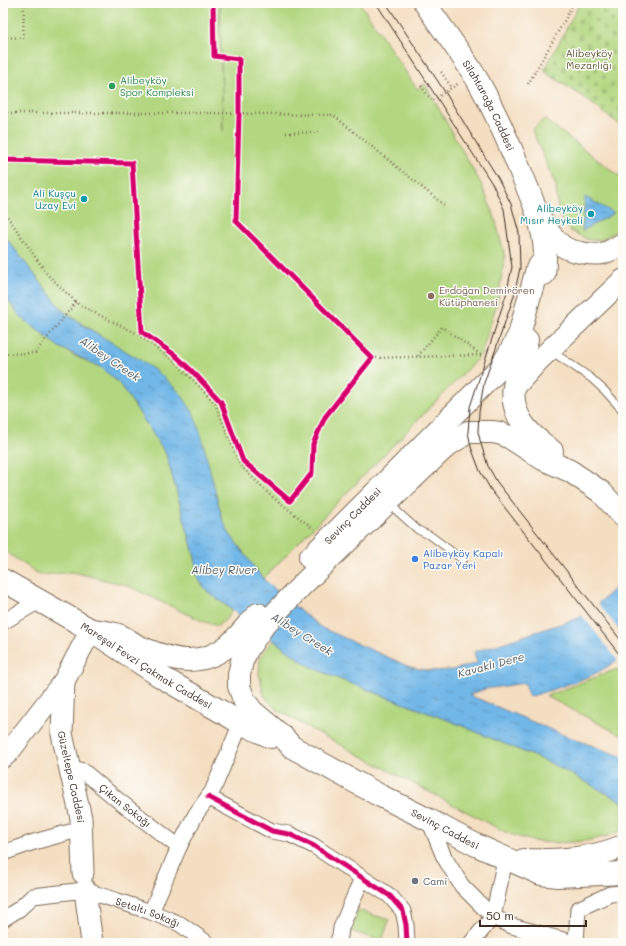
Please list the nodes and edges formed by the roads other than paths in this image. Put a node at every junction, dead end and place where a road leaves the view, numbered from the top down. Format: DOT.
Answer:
graph roads {
  1 [pos="425,3"];
  2 [pos="539,215"];
  3 [pos="623,243"];
  4 [pos="544,260"];
  5 [pos="623,280"];
  6 [pos="549,350"];
  7 [pos="513,389"];
  8 [pos="623,411"];
  9 [pos="570,471"];
  10 [pos="601,492"];
  11 [pos="390,501"];
  12 [pos="623,502"];
  13 [pos="623,516"];
  14 [pos="463,560"];
  15 [pos="299,578"];
  16 [pos="3,580"];
  17 [pos="39,601"];
  18 [pos="3,622"];
  19 [pos="91,630"];
  20 [pos="248,635"];
  21 [pos="64,681"];
  22 [pos="242,723"];
  23 [pos="292,747"];
  24 [pos="5,752"];
  25 [pos="69,767"];
  26 [pos="208,797"];
  27 [pos="429,820"];
  28 [pos="81,829"];
  29 [pos="623,846"];
  30 [pos="179,847"];
  31 [pos="3,853"];
  32 [pos="505,859"];
  33 [pos="623,873"];
  34 [pos="362,878"];
  35 [pos="84,881"];
  36 [pos="623,893"];
  37 [pos="151,912"];
  38 [pos="493,917"];
  39 [pos="3,920"];
  40 [pos="92,943"];
  41 [pos="207,943"];
  42 [pos="337,943"];
  43 [pos="407,943"];
  44 [pos="471,943"];
  45 [pos="575,943"];
  1 -- 2 [label="main road, Silahtarağa Caddesi"];
  2 -- 3 [label="street"];
  2 -- 4 [label="main road, Silahtarağa Caddesi"];
  4 -- 7 [label="main road, Silahtarağa Caddesi"];
  4 -- 15 [label="main road, Sevinç Caddesi"];
  5 -- 6 [label="street"];
  6 -- 7 [label="street"];
  6 -- 8 [label="lane"];
  7 -- 9 [label="main road"];
  9 -- 10 [label="main road"];
  9 -- 11 [label="main road, Sevinç Caddesi"];
  10 -- 12 [label="main road"];
  10 -- 13 [label="main road"];
  11 -- 14 [label="lane"];
  11 -- 15 [label="main road, Sevinç Caddesi"];
  15 -- 20 [label="main road"];
  16 -- 17 [label="main road, Mareşal Fevzi Çakmak Caddesi"];
  17 -- 18 [label="street"];
  17 -- 19 [label="main road, Mareşal Fevzi Çakmak Caddesi"];
  19 -- 20 [label="main road"];
  19 -- 21 [label="street"];
  19 -- 22 [label="main road, Mareşal Fevzi Çakmak Caddesi"];
  20 -- 23 [label="main road, Sevinç Caddesi"];
  21 -- 24 [label="street"];
  21 -- 25 [label="street, Güzeltepe Caddesi"];
  22 -- 23 [label="main road, Mareşal Fevzi Çakmak Caddesi"];
  22 -- 26 [label="street"];
  23 -- 27 [label="main road, Sevinç Caddesi"];
  25 -- 28 [label="street, Güzeltepe Caddesi"];
  25 -- 30 [label="street, Çıkan Sokağı"];
  26 -- 30 [label="street"];
  26 -- 34 [label="street"];
  27 -- 32 [label="main road, Sevinç Caddesi"];
  27 -- 38 [label="street"];
  28 -- 31 [label="street"];
  28 -- 35 [label="street, Güzeltepe Caddesi"];
  29 -- 32 [label="main road"];
  30 -- 37 [label="street"];
  32 -- 33 [label="main road"];
  32 -- 38 [label="street"];
  34 -- 42 [label="street"];
  34 -- 43 [label="street"];
  35 -- 37 [label="street, Setaltı Sokağı"];
  35 -- 39 [label="street"];
  35 -- 40 [label="street, Güzeltepe Caddesi"];
  36 -- 45 [label="street"];
  37 -- 41 [label="street, Setaltı Sokağı"];
  38 -- 44 [label="street"];
  38 -- 45 [label="street"];
}
